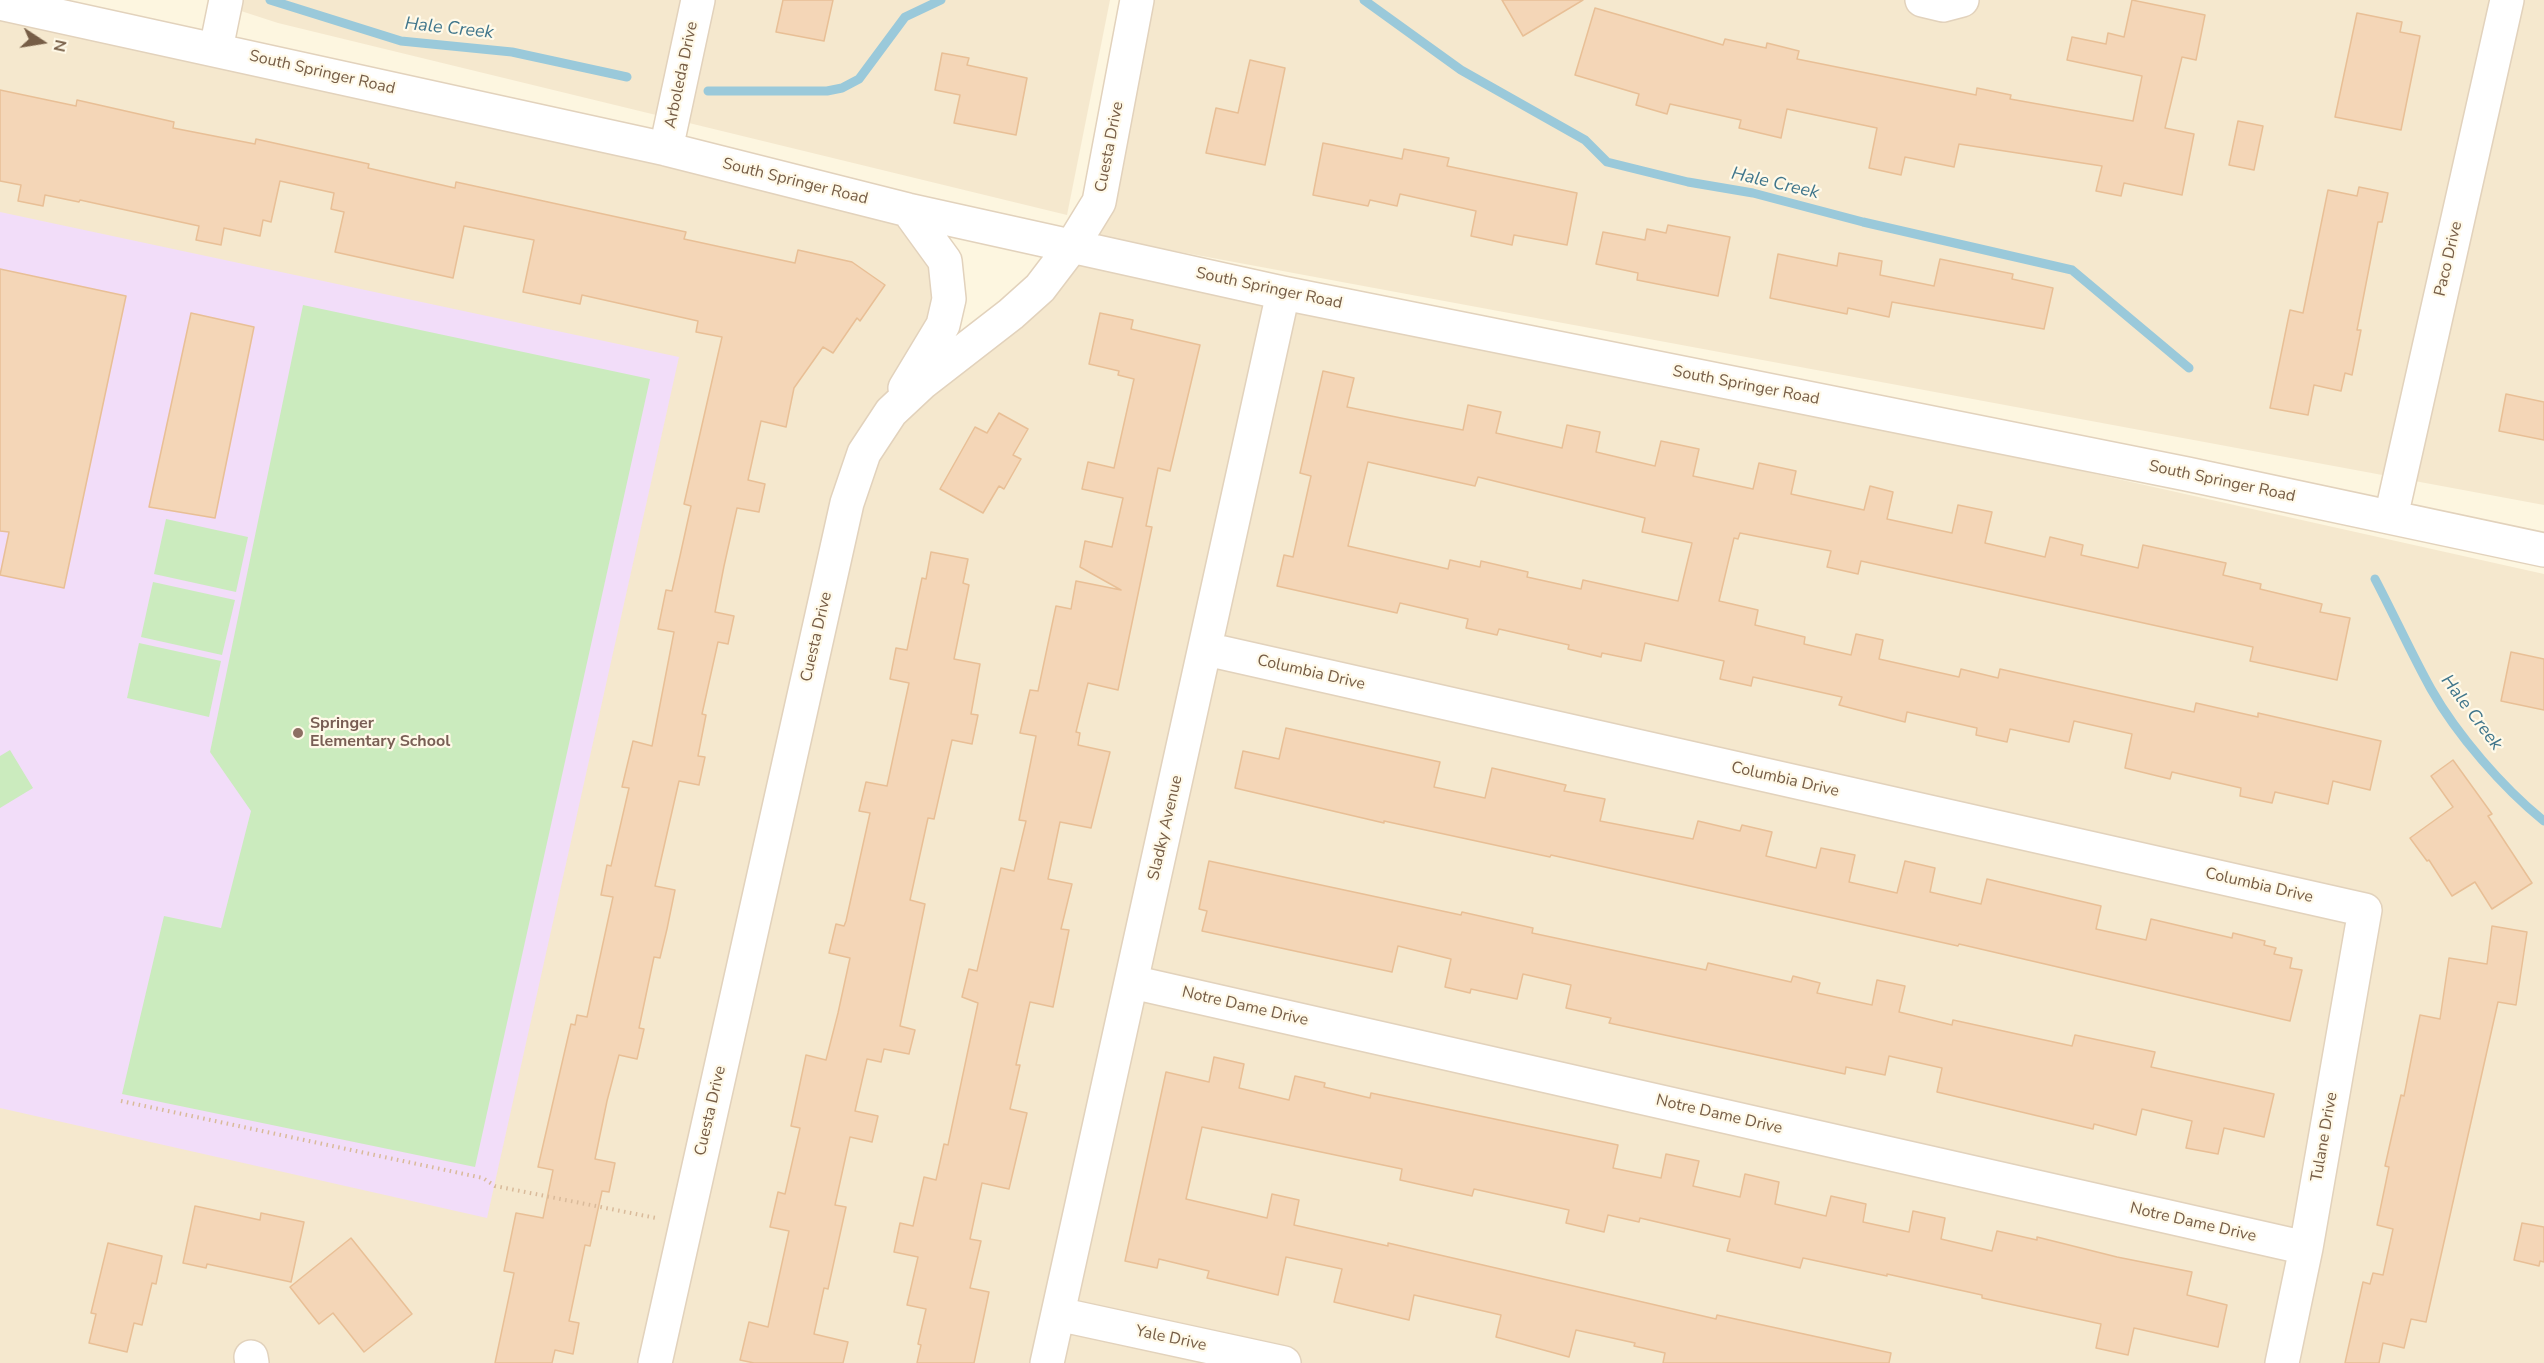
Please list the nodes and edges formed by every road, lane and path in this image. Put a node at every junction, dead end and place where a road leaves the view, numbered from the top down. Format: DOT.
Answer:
graph roads {
  1 [pos="226,0"];
  2 [pos="698,0"];
  3 [pos="1137,0"];
  4 [pos="1922,0"];
  5 [pos="1962,0"];
  6 [pos="2507,0"];
  7 [pos="0,3"];
  8 [pos="216,49"];
  9 [pos="666,149"];
  10 [pos="908,210"];
  11 [pos="1072,246"];
  12 [pos="1283,293"];
  13 [pos="891,412"];
  14 [pos="2391,518"];
  15 [pos="2544,550"];
  16 [pos="1206,649"];
  17 [pos="2365,910"];
  18 [pos="1132,982"];
  19 [pos="121,1101"];
  20 [pos="686,1224"];
  21 [pos="2306,1248"];
  22 [pos="1058,1314"];
  23 [pos="655,1363"];
  24 [pos="1047,1363"];
  25 [pos="1284,1363"];
  26 [pos="2282,1363"];
  1 -- 8 [label="street"];
  2 -- 9 [label="street, Arboleda Drive"];
  3 -- 11 [label="street, Cuesta Drive"];
  4 -- 5 [label="street"];
  6 -- 14 [label="street, Paco Drive"];
  7 -- 8 [label="street, South Springer Road"];
  8 -- 9 [label="street, South Springer Road"];
  9 -- 10 [label="street, South Springer Road"];
  10 -- 11 [label="street, South Springer Road"];
  10 -- 13 [label="street"];
  11 -- 12 [label="street, South Springer Road"];
  11 -- 13 [label="street, Cuesta Drive"];
  12 -- 14 [label="street, South Springer Road"];
  12 -- 16 [label="street, Sladky Avenue"];
  13 -- 20 [label="street, Cuesta Drive"];
  14 -- 15 [label="street, South Springer Road"];
  16 -- 17 [label="street, Columbia Drive"];
  16 -- 18 [label="street, Sladky Avenue"];
  17 -- 21 [label="street, Tulane Drive"];
  18 -- 21 [label="street, Notre Dame Drive"];
  18 -- 22 [label="street, Sladky Avenue"];
  19 -- 20 [label="path"];
  20 -- 23 [label="street, Cuesta Drive"];
  21 -- 26 [label="street, Tulane Drive"];
  22 -- 24 [label="street, Sladky Avenue"];
  22 -- 25 [label="street, Yale Drive"];
}
